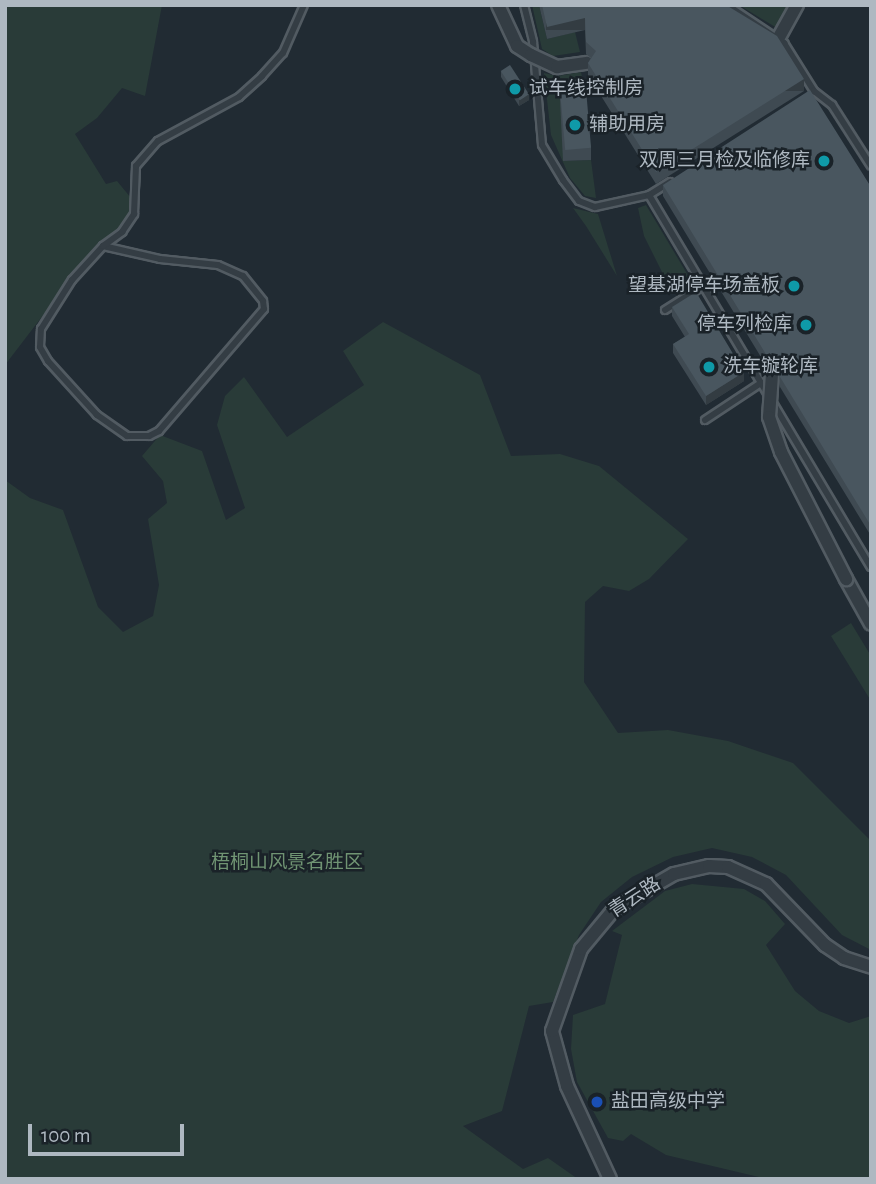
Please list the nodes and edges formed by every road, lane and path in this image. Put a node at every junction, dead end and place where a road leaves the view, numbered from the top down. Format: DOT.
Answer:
graph roads {
  1 [pos="304,5"];
  2 [pos="498,5"];
  3 [pos="524,5"];
  4 [pos="727,5"];
  5 [pos="797,5"];
  6 [pos="778,39"];
  7 [pos="587,63"];
  8 [pos="814,91"];
  9 [pos="806,97"];
  10 [pos="871,166"];
  11 [pos="682,174"];
  12 [pos="649,195"];
  13 [pos="103,246"];
  14 [pos="702,286"];
  15 [pos="665,310"];
  16 [pos="772,374"];
  17 [pos="761,383"];
  18 [pos="705,420"];
  19 [pos="871,567"];
  20 [pos="871,624"];
  21 [pos="871,967"];
  22 [pos="610,1179"];
  1 -- 13 [label="lane"];
  2 -- 7 [label="street, bridge"];
  3 -- 12 [label="lane"];
  4 -- 6 [label="lane"];
  5 -- 6 [label="street"];
  6 -- 8 [label="lane"];
  8 -- 9 [label="lane"];
  8 -- 10 [label="lane"];
  11 -- 12 [label="lane"];
  12 -- 14 [label="lane"];
  13 -- 13 [label="lane"];
  14 -- 15 [label="lane"];
  14 -- 17 [label="lane"];
  16 -- 20 [label="street, bridge"];
  17 -- 18 [label="lane"];
  17 -- 19 [label="lane"];
  21 -- 22 [label="street, 青云路"];
}
